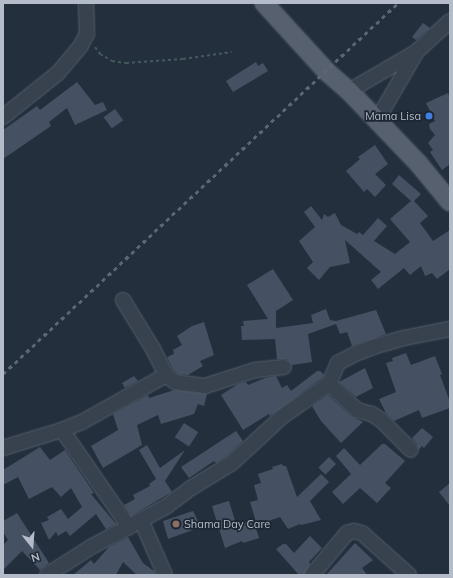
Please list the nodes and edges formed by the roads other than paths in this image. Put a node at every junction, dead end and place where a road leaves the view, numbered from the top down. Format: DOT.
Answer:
graph roads {
  1 [pos="264,3"];
  2 [pos="84,4"];
  3 [pos="450,21"];
  4 [pos="416,52"];
  5 [pos="349,91"];
  6 [pos="3,117"];
  7 [pos="377,120"];
  8 [pos="450,202"];
  9 [pos="123,300"];
  10 [pos="450,329"];
  11 [pos="284,367"];
  12 [pos="166,375"];
  13 [pos="330,384"];
  14 [pos="62,430"];
  15 [pos="3,448"];
  16 [pos="411,450"];
  17 [pos="135,524"];
  18 [pos="47,575"];
  19 [pos="165,575"];
  20 [pos="312,575"];
  21 [pos="409,575"];
  1 -- 5 [label="main road"];
  2 -- 6 [label="street"];
  3 -- 4 [label="street"];
  4 -- 5 [label="street"];
  4 -- 7 [label="street"];
  5 -- 7 [label="main road"];
  7 -- 8 [label="main road"];
  9 -- 12 [label="street"];
  10 -- 13 [label="street"];
  11 -- 12 [label="street"];
  12 -- 14 [label="street"];
  13 -- 16 [label="street"];
  13 -- 17 [label="street"];
  14 -- 15 [label="street"];
  14 -- 17 [label="street"];
  17 -- 18 [label="street"];
  17 -- 19 [label="street"];
  20 -- 21 [label="street"];
}
